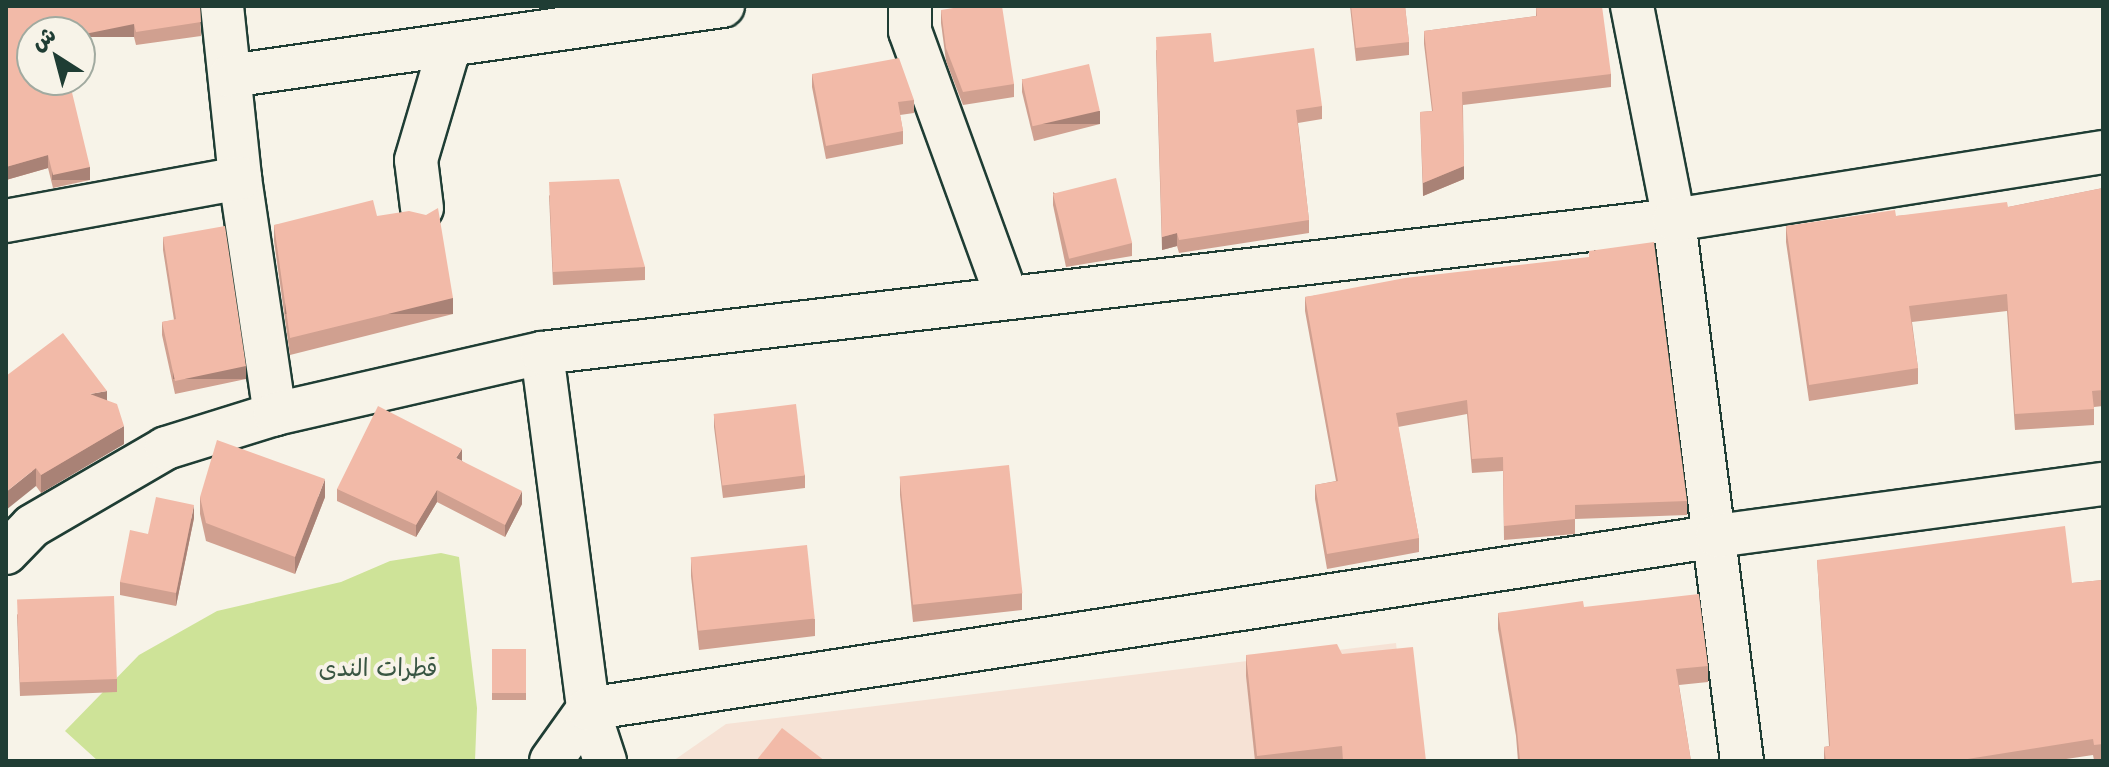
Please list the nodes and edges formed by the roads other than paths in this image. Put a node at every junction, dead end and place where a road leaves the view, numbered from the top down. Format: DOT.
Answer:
graph roads {
  1 [pos="222,6"];
  2 [pos="723,6"];
  3 [pos="910,6"];
  4 [pos="1632,6"];
  5 [pos="450,45"];
  6 [pos="230,76"];
  7 [pos="2103,152"];
  8 [pos="240,178"];
  9 [pos="422,208"];
  10 [pos="1674,220"];
  11 [pos="6,221"];
  12 [pos="1007,298"];
  13 [pos="542,353"];
  14 [pos="275,414"];
  15 [pos="2103,484"];
  16 [pos="1717,536"];
  17 [pos="6,553"];
  18 [pos="588,709"];
  19 [pos="551,761"];
  20 [pos="605,761"];
  21 [pos="1742,761"];
  1 -- 6 [label="street"];
  2 -- 5 [label="street"];
  3 -- 12 [label="street"];
  4 -- 10 [label="street"];
  5 -- 6 [label="street"];
  5 -- 9 [label="street"];
  6 -- 8 [label="street"];
  7 -- 10 [label="street"];
  8 -- 11 [label="street"];
  8 -- 14 [label="street"];
  10 -- 12 [label="street"];
  10 -- 16 [label="street"];
  12 -- 13 [label="street"];
  13 -- 14 [label="street"];
  13 -- 18 [label="street"];
  14 -- 17 [label="street"];
  15 -- 16 [label="street"];
  16 -- 18 [label="street"];
  16 -- 21 [label="street"];
  18 -- 19 [label="street"];
  18 -- 20 [label="street"];
}
